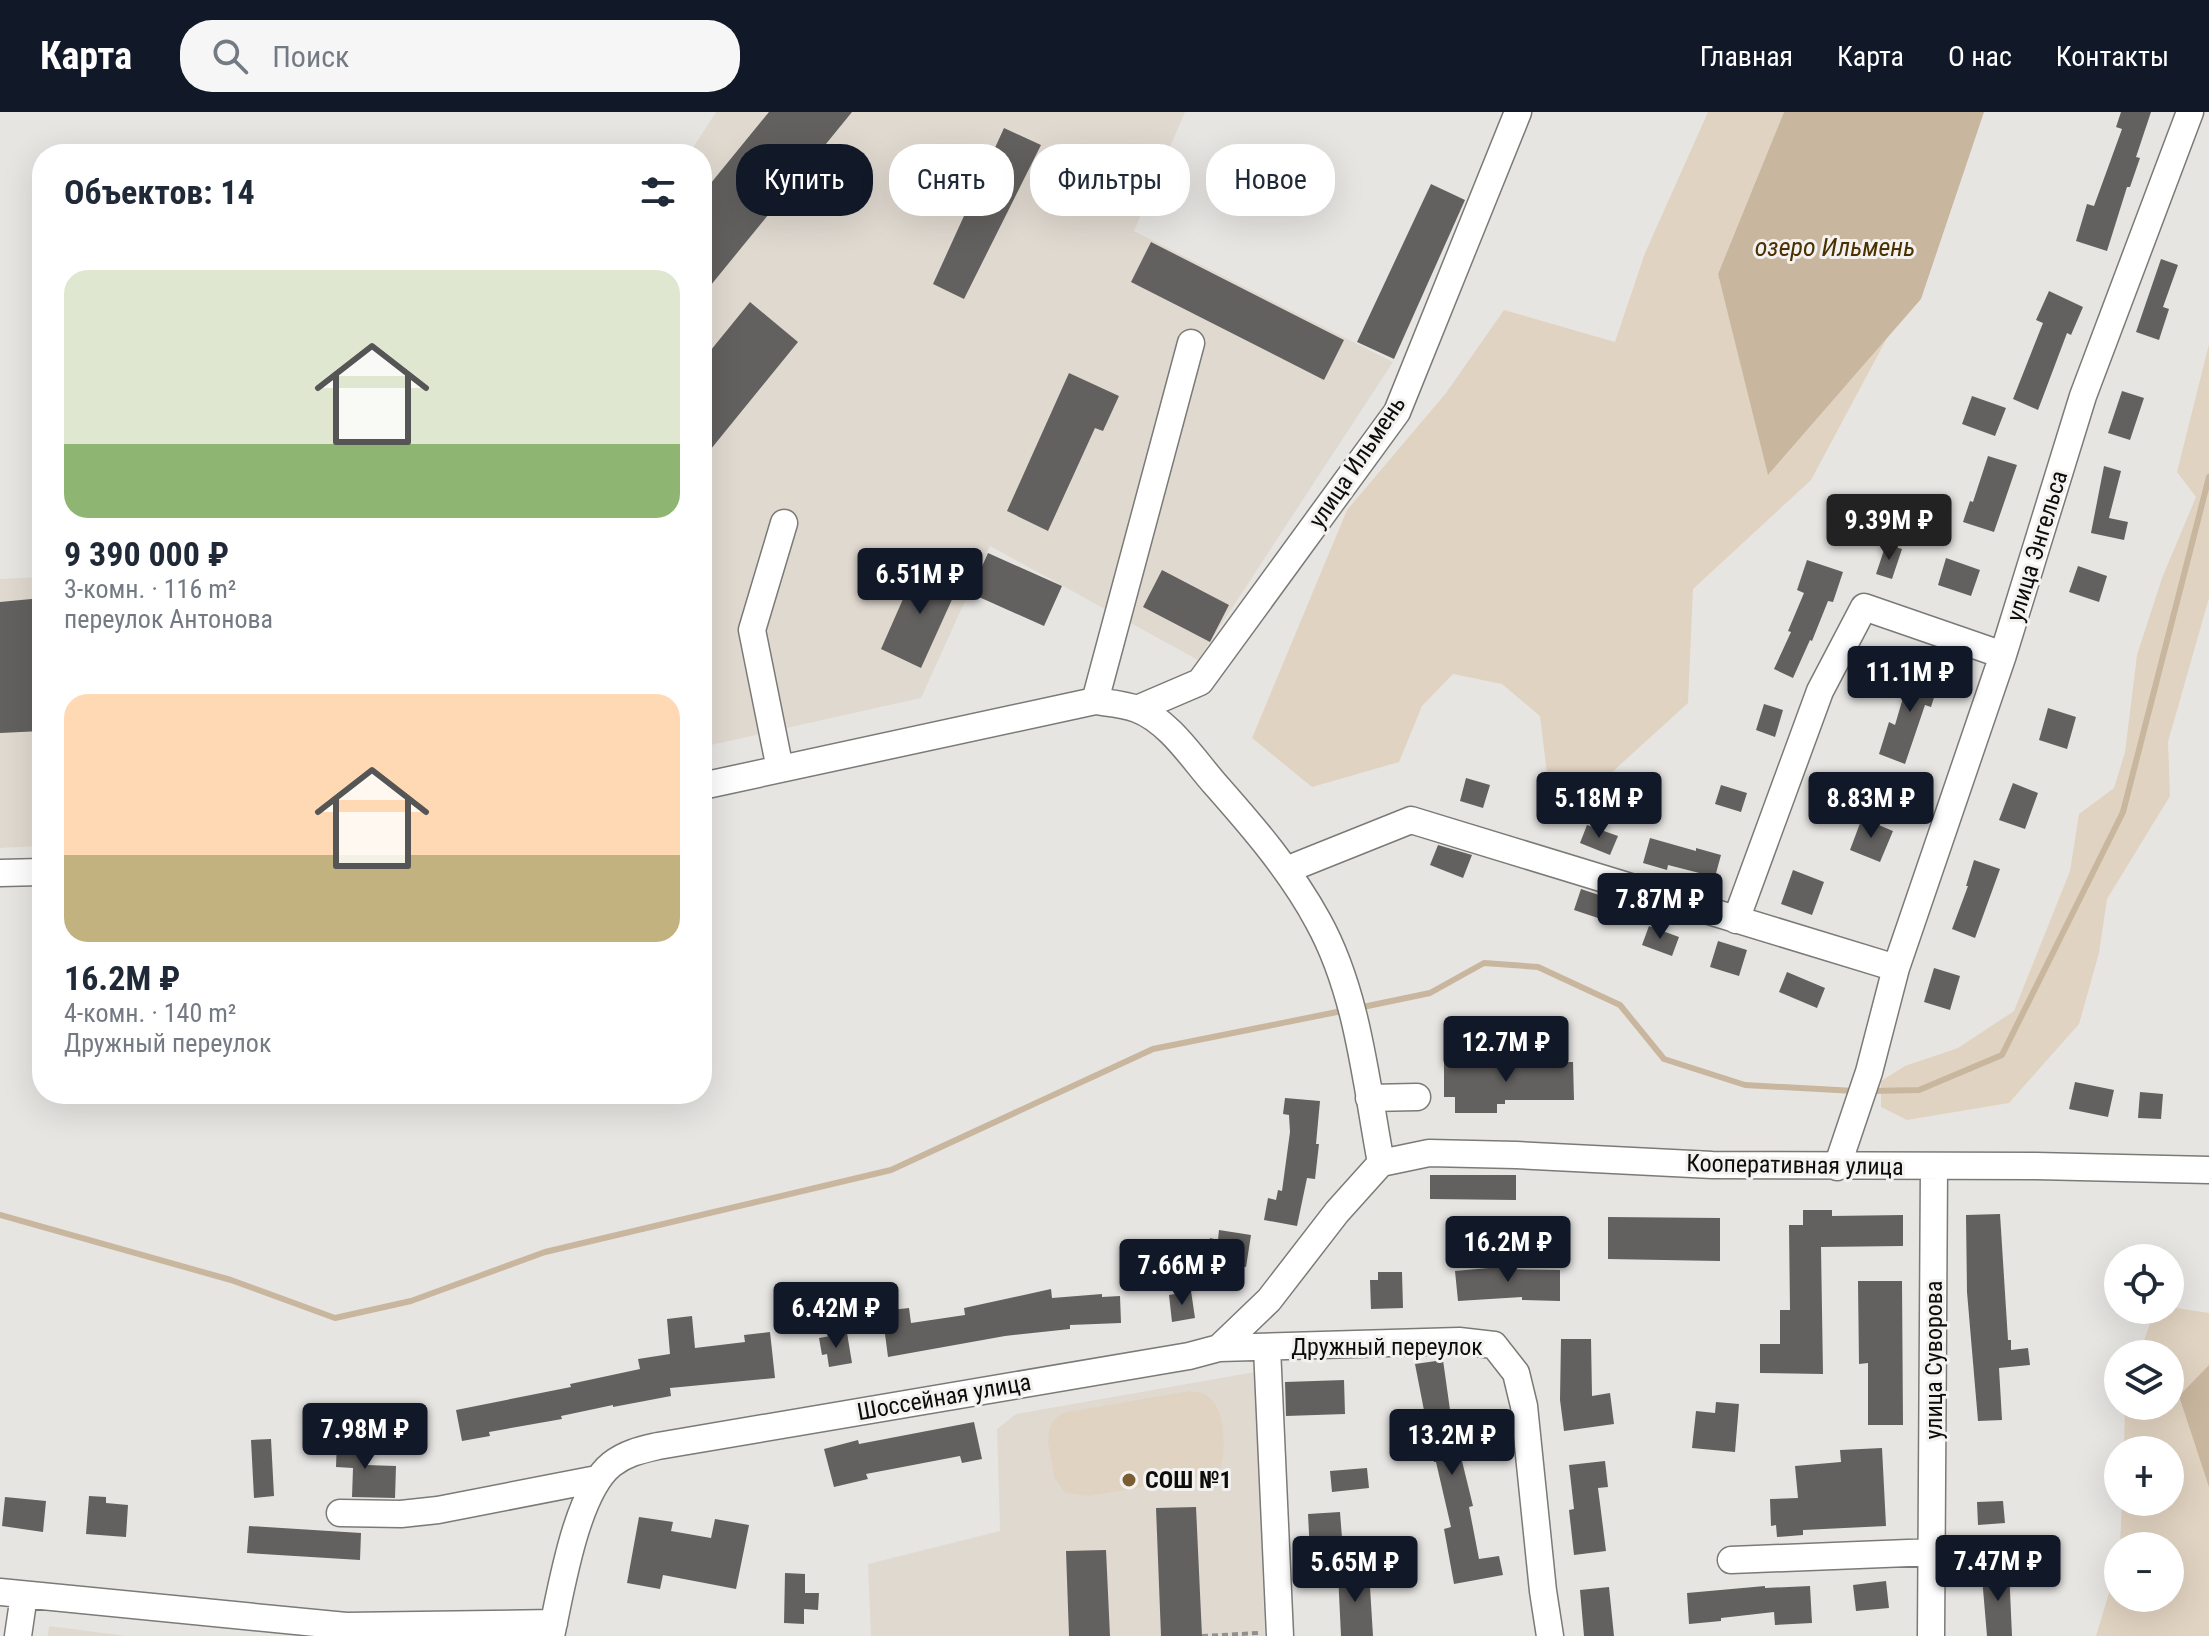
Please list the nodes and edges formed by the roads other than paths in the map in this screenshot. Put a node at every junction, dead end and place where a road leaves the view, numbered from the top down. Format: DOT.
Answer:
graph roads {
  1 [pos="1518,112"];
  2 [pos="2190,112"];
  3 [pos="1191,343"];
  4 [pos="784,523"];
  5 [pos="2003,655"];
  6 [pos="1095,701"];
  7 [pos="1137,709"];
  8 [pos="780,769"];
  9 [pos="712,784"];
  10 [pos="1286,870"];
  11 [pos="32,872"];
  12 [pos="0,873"];
  13 [pos="1736,920"];
  14 [pos="1896,968"];
  15 [pos="1417,1097"];
  16 [pos="1369,1098"];
  17 [pos="1381,1163"];
  18 [pos="1837,1167"];
  19 [pos="1934,1167"];
  20 [pos="2209,1170"];
  21 [pos="1219,1348"];
  22 [pos="1267,1348"];
  23 [pos="597,1479"];
  24 [pos="340,1513"];
  25 [pos="1933,1552"];
  26 [pos="1731,1560"];
  27 [pos="12,1593"];
  28 [pos="552,1629"];
  29 [pos="1280,1634"];
  30 [pos="18,1636"];
  31 [pos="1550,1636"];
  32 [pos="1931,1636"];
  1 -- 7 [label="street, улица Ильмень"];
  2 -- 5 [label="street, улица Энгельса"];
  3 -- 6 [label="street"];
  4 -- 8 [label="street"];
  5 -- 13 [label="street"];
  5 -- 14 [label="street, улица Энгельса"];
  6 -- 7 [label="street"];
  6 -- 8 [label="street"];
  7 -- 10 [label="street"];
  8 -- 9 [label="street"];
  10 -- 13 [label="street"];
  10 -- 16 [label="street"];
  11 -- 12 [label="street"];
  13 -- 14 [label="street"];
  14 -- 18 [label="street, улица Энгельса"];
  15 -- 16 [label="street"];
  16 -- 17 [label="street"];
  17 -- 18 [label="street, Кооперативная улица"];
  17 -- 21 [label="street"];
  18 -- 19 [label="street, Кооперативная улица"];
  19 -- 20 [label="street, Кооперативная улица"];
  19 -- 25 [label="street, улица Суворова"];
  21 -- 22 [label="street, Дружный переулок"];
  21 -- 23 [label="street, Шоссейная улица"];
  22 -- 29 [label="street"];
  22 -- 31 [label="street, Дружный переулок"];
  23 -- 24 [label="street"];
  23 -- 28 [label="street, Шоссейная улица"];
  25 -- 26 [label="street"];
  25 -- 32 [label="street, улица Суворова"];
  27 -- 28 [label="street"];
  27 -- 30 [label="street"];
}
